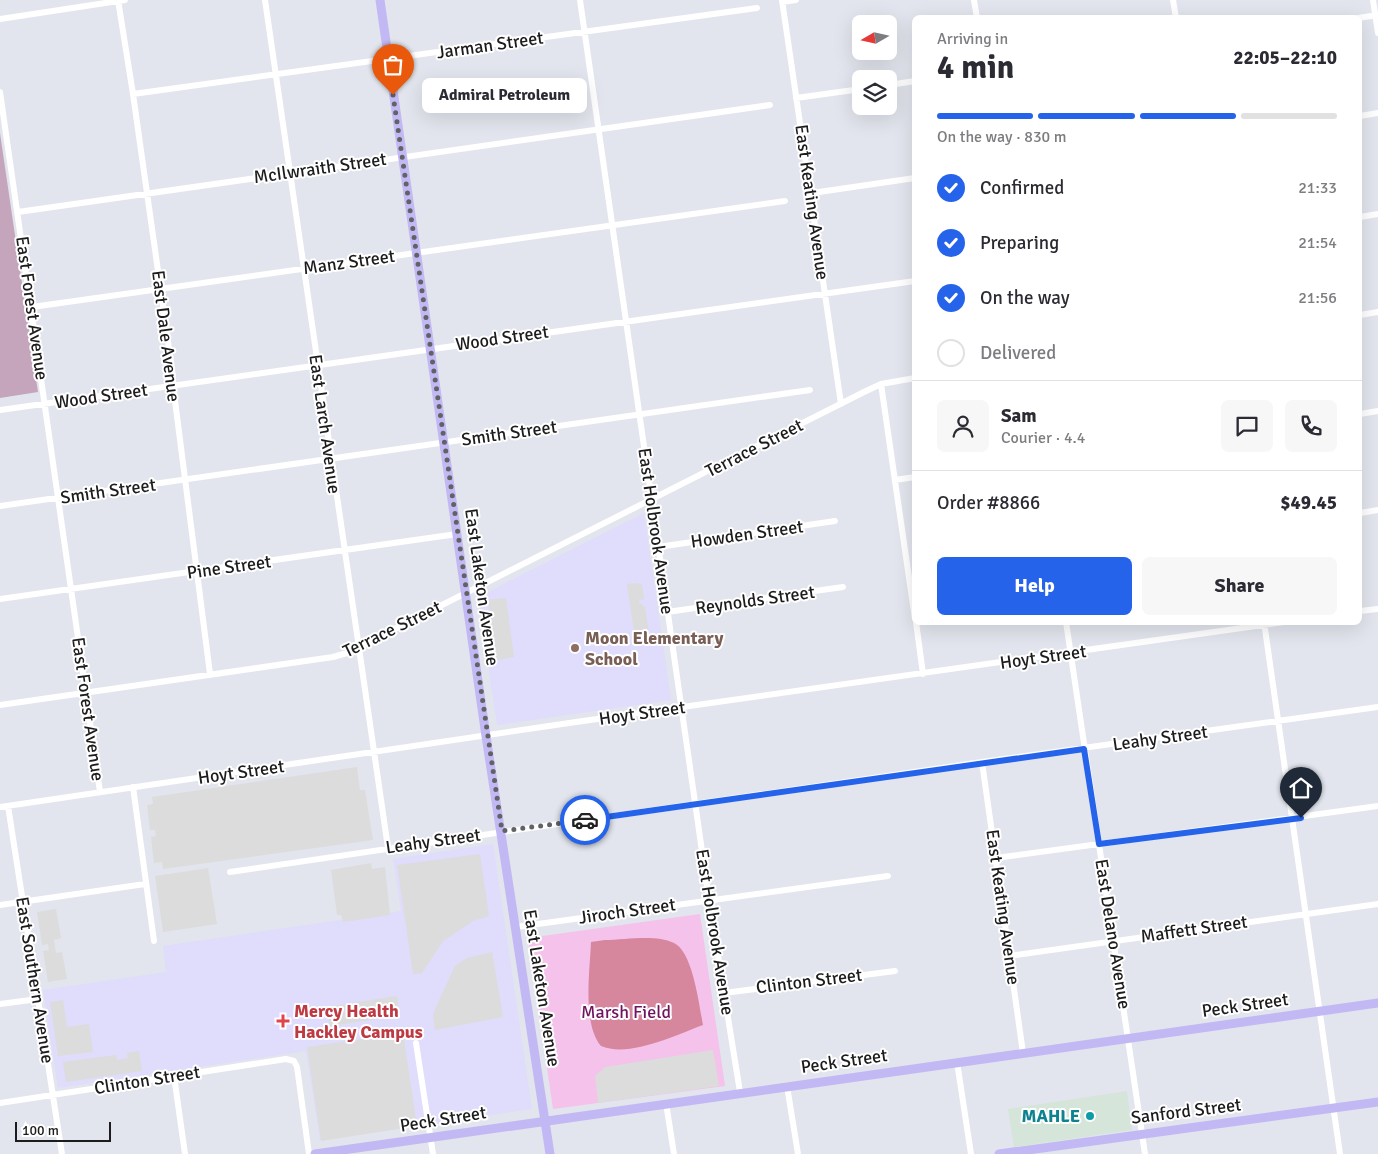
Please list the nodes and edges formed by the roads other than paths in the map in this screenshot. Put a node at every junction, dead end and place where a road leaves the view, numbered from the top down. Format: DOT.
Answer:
graph roads {
  1 [pos="120,0"];
  2 [pos="265,0"];
  3 [pos="380,0"];
  4 [pos="580,0"];
  5 [pos="796,0"];
  6 [pos="974,0"];
  7 [pos="1173,0"];
  8 [pos="1373,0"];
  9 [pos="782,1"];
  10 [pos="757,8"];
  11 [pos="976,15"];
  12 [pos="1176,15"];
  13 [pos="1377,15"];
  14 [pos="1362,17"];
  15 [pos="0,19"];
  16 [pos="585,32"];
  17 [pos="1378,33"];
  18 [pos="388,59"];
  19 [pos="275,76"];
  20 [pos="912,81"];
  21 [pos="897,84"];
  22 [pos="852,90"];
  23 [pos="0,92"];
  24 [pos="134,94"];
  25 [pos="796,98"];
  26 [pos="770,105"];
  27 [pos="1378,113"];
  28 [pos="1362,116"];
  29 [pos="598,129"];
  30 [pos="402,156"];
  31 [pos="289,172"];
  32 [pos="912,178"];
  33 [pos="147,192"];
  34 [pos="812,193"];
  35 [pos="785,201"];
  36 [pos="18,212"];
  37 [pos="1378,214"];
  38 [pos="1362,217"];
  39 [pos="612,225"];
  40 [pos="416,253"];
  41 [pos="303,269"];
  42 [pos="912,282"];
  43 [pos="160,288"];
  44 [pos="826,295"];
  45 [pos="32,307"];
  46 [pos="1378,312"];
  47 [pos="1362,314"];
  48 [pos="626,321"];
  49 [pos="431,348"];
  50 [pos="317,365"];
  51 [pos="912,379"];
  52 [pos="881,384"];
  53 [pos="172,385"];
  54 [pos="810,390"];
  55 [pos="46,404"];
  56 [pos="841,404"];
  57 [pos="0,410"];
  58 [pos="1378,411"];
  59 [pos="1362,414"];
  60 [pos="639,415"];
  61 [pos="444,443"];
  62 [pos="331,459"];
  63 [pos="912,477"];
  64 [pos="185,480"];
  65 [pos="895,480"];
  66 [pos="58,498"];
  67 [pos="652,500"];
  68 [pos="0,506"];
  69 [pos="1378,510"];
  70 [pos="1362,513"];
  71 [pos="835,521"];
  72 [pos="457,534"];
  73 [pos="658,547"];
  74 [pos="344,551"];
  75 [pos="197,572"];
  76 [pos="912,576"];
  77 [pos="842,587"];
  78 [pos="71,590"];
  79 [pos="466,593"];
  80 [pos="0,599"];
  81 [pos="1378,609"];
  82 [pos="668,612"];
  83 [pos="1362,612"];
  84 [pos="916,625"];
  85 [pos="1066,625"];
  86 [pos="1258,625"];
  87 [pos="1265,625"];
  88 [pos="358,647"];
  89 [pos="1070,653"];
  90 [pos="210,674"];
  91 [pos="923,674"];
  92 [pos="84,693"];
  93 [pos="0,705"];
  94 [pos="682,707"];
  95 [pos="1378,707"];
  96 [pos="1278,722"];
  97 [pos="486,736"];
  98 [pos="1084,749"];
  99 [pos="374,752"];
  100 [pos="982,762"];
  101 [pos="132,788"];
  102 [pos="100,792"];
  103 [pos="696,804"];
  104 [pos="8,806"];
  105 [pos="1378,806"];
  106 [pos="0,807"];
  107 [pos="1292,819"];
  108 [pos="502,831"];
  109 [pos="1099,844"];
  110 [pos="388,848"];
  111 [pos="996,858"];
  112 [pos="230,872"];
  113 [pos="888,876"];
  114 [pos="145,884"];
  115 [pos="709,900"];
  116 [pos="23,901"];
  117 [pos="1378,904"];
  118 [pos="0,905"];
  119 [pos="1306,914"];
  120 [pos="516,927"];
  121 [pos="1114,940"];
  122 [pos="154,941"];
  123 [pos="1010,956"];
  124 [pos="895,971"];
  125 [pos="724,993"];
  126 [pos="38,999"];
  127 [pos="1378,1003"];
  128 [pos="0,1004"];
  129 [pos="1320,1011"];
  130 [pos="1128,1037"];
  131 [pos="416,1042"];
  132 [pos="1023,1052"];
  133 [pos="957,1062"];
  134 [pos="174,1076"];
  135 [pos="787,1086"];
  136 [pos="740,1092"];
  137 [pos="53,1095"];
  138 [pos="1378,1102"];
  139 [pos="0,1103"];
  140 [pos="666,1103"];
  141 [pos="1334,1108"];
  142 [pos="546,1120"];
  143 [pos="1142,1132"];
  144 [pos="430,1137"];
  145 [pos="62,1154"];
  146 [pos="185,1154"];
  147 [pos="309,1154"];
  148 [pos="315,1154"];
  149 [pos="432,1154"];
  150 [pos="550,1154"];
  151 [pos="674,1154"];
  152 [pos="798,1154"];
  153 [pos="971,1154"];
  154 [pos="999,1154"];
  155 [pos="1145,1154"];
  156 [pos="1340,1154"];
  1 -- 15 [label="street"];
  1 -- 24 [label="street, East Dale Avenue"];
  2 -- 19 [label="street, East Larch Avenue"];
  3 -- 18 [label="street, East Laketon Avenue"];
  4 -- 16 [label="street, East Holbrook Avenue"];
  5 -- 9 [label="street"];
  6 -- 11 [label="street"];
  7 -- 12 [label="street"];
  8 -- 13 [label="street"];
  9 -- 25 [label="street, East Keating Avenue"];
  10 -- 16 [label="street, Jarman Street"];
  13 -- 14 [label="street"];
  13 -- 17 [label="street"];
  16 -- 18 [label="street, Jarman Street"];
  16 -- 29 [label="street, East Holbrook Avenue"];
  18 -- 19 [label="street, Jarman Street"];
  18 -- 30 [label="street, East Laketon Avenue"];
  19 -- 24 [label="street, Jarman Street"];
  19 -- 31 [label="street, East Larch Avenue"];
  20 -- 21 [label="street"];
  22 -- 25 [label="street"];
  23 -- 36 [label="street, East Forest Avenue"];
  24 -- 33 [label="street, East Dale Avenue"];
  25 -- 34 [label="street, East Keating Avenue"];
  26 -- 29 [label="street, McIlwraith Street"];
  27 -- 28 [label="street"];
  29 -- 30 [label="street, McIlwraith Street"];
  29 -- 39 [label="street, East Holbrook Avenue"];
  30 -- 31 [label="street, McIlwraith Street"];
  30 -- 40 [label="street, East Laketon Avenue"];
  31 -- 33 [label="street, McIlwraith Street"];
  31 -- 41 [label="street, East Larch Avenue"];
  32 -- 34 [label="street"];
  33 -- 36 [label="street, McIlwraith Street"];
  33 -- 43 [label="street, East Dale Avenue"];
  34 -- 44 [label="street, East Keating Avenue"];
  35 -- 39 [label="street, Manz Street"];
  36 -- 45 [label="street, East Forest Avenue"];
  37 -- 38 [label="street"];
  39 -- 40 [label="street, Manz Street"];
  39 -- 48 [label="street, East Holbrook Avenue"];
  40 -- 41 [label="street, Manz Street"];
  40 -- 49 [label="street, East Laketon Avenue"];
  41 -- 43 [label="street, Manz Street"];
  41 -- 50 [label="street, East Larch Avenue"];
  42 -- 44 [label="street, Wood Street"];
  43 -- 45 [label="street, Manz Street"];
  43 -- 53 [label="street, East Dale Avenue"];
  44 -- 48 [label="street, Wood Street"];
  44 -- 56 [label="street, East Keating Avenue"];
  45 -- 55 [label="street, East Forest Avenue"];
  46 -- 47 [label="street"];
  48 -- 49 [label="street, Wood Street"];
  48 -- 60 [label="street, East Holbrook Avenue"];
  49 -- 50 [label="street, Wood Street"];
  49 -- 61 [label="street, East Laketon Avenue"];
  50 -- 53 [label="street, Wood Street"];
  50 -- 62 [label="street, East Larch Avenue"];
  51 -- 52 [label="street, Terrace Street"];
  52 -- 56 [label="street, Terrace Street"];
  52 -- 65 [label="street"];
  53 -- 55 [label="street, Wood Street"];
  53 -- 64 [label="street, East Dale Avenue"];
  54 -- 60 [label="street, Smith Street"];
  55 -- 57 [label="street, Wood Street"];
  55 -- 66 [label="street, East Forest Avenue"];
  56 -- 67 [label="street, Terrace Street"];
  58 -- 59 [label="street"];
  60 -- 61 [label="street, Smith Street"];
  60 -- 67 [label="street, East Holbrook Avenue"];
  61 -- 62 [label="street, Smith Street"];
  61 -- 72 [label="street, East Laketon Avenue"];
  62 -- 64 [label="street, Smith Street"];
  62 -- 74 [label="street, East Larch Avenue"];
  63 -- 65 [label="street"];
  64 -- 66 [label="street, Smith Street"];
  64 -- 75 [label="street, East Dale Avenue"];
  65 -- 76 [label="street"];
  66 -- 68 [label="street, Smith Street"];
  66 -- 78 [label="street, East Forest Avenue"];
  67 -- 73 [label="street, East Holbrook Avenue"];
  67 -- 79 [label="street, Terrace Street"];
  69 -- 70 [label="street"];
  71 -- 73 [label="street, Howden Street"];
  72 -- 74 [label="street, Pine Street"];
  72 -- 79 [label="street, East Laketon Avenue"];
  73 -- 82 [label="street, East Holbrook Avenue"];
  74 -- 75 [label="street, Pine Street"];
  74 -- 88 [label="street, East Larch Avenue"];
  75 -- 78 [label="street, Pine Street"];
  75 -- 90 [label="street, East Dale Avenue"];
  77 -- 82 [label="street, Reynolds Street"];
  78 -- 80 [label="street, Pine Street"];
  78 -- 92 [label="street, East Forest Avenue"];
  79 -- 88 [label="street, Terrace Street"];
  79 -- 97 [label="street, East Laketon Avenue"];
  81 -- 83 [label="street"];
  82 -- 94 [label="street, East Holbrook Avenue"];
  84 -- 91 [label="street"];
  85 -- 89 [label="street, East Delano Avenue"];
  86 -- 89 [label="street, Hoyt Street"];
  87 -- 96 [label="street"];
  88 -- 90 [label="street, Terrace Street"];
  88 -- 99 [label="street, East Larch Avenue"];
  89 -- 91 [label="street, Hoyt Street"];
  89 -- 98 [label="street, East Delano Avenue"];
  90 -- 92 [label="street, Terrace Street"];
  91 -- 94 [label="street, Hoyt Street"];
  92 -- 93 [label="street, Terrace Street"];
  92 -- 102 [label="street, East Forest Avenue"];
  94 -- 97 [label="street, Hoyt Street"];
  94 -- 103 [label="street, East Holbrook Avenue"];
  95 -- 96 [label="street, Leahy Street"];
  96 -- 98 [label="street, Leahy Street"];
  96 -- 107 [label="street"];
  97 -- 99 [label="street, Hoyt Street"];
  97 -- 108 [label="street, East Laketon Avenue"];
  98 -- 100 [label="street, Leahy Street"];
  98 -- 109 [label="street, East Delano Avenue"];
  99 -- 101 [label="street, Hoyt Street"];
  99 -- 110 [label="street, East Larch Avenue"];
  100 -- 103 [label="street, Leahy Street"];
  100 -- 111 [label="street, East Keating Avenue"];
  101 -- 102 [label="street, Hoyt Street"];
  101 -- 114 [label="street, East Forest Avenue"];
  102 -- 104 [label="street, Hoyt Street"];
  103 -- 108 [label="street, Leahy Street"];
  103 -- 115 [label="street, East Holbrook Avenue"];
  104 -- 106 [label="street, Hoyt Street"];
  104 -- 116 [label="street, East Southern Avenue"];
  105 -- 107 [label="street"];
  107 -- 109 [label="street"];
  107 -- 119 [label="street"];
  108 -- 110 [label="street, Leahy Street"];
  108 -- 120 [label="street, East Laketon Avenue"];
  109 -- 111 [label="street"];
  109 -- 121 [label="street, East Delano Avenue"];
  110 -- 112 [label="street, Leahy Street"];
  111 -- 123 [label="street, East Keating Avenue"];
  113 -- 115 [label="street, Jiroch Street"];
  114 -- 116 [label="street"];
  114 -- 122 [label="street, East Forest Avenue"];
  115 -- 120 [label="street, Jiroch Street"];
  115 -- 125 [label="street, East Holbrook Avenue"];
  116 -- 118 [label="street"];
  116 -- 126 [label="street, East Southern Avenue"];
  117 -- 119 [label="street, Maffett Street"];
  119 -- 121 [label="street, Maffett Street"];
  119 -- 129 [label="street"];
  120 -- 142 [label="street, East Laketon Avenue"];
  121 -- 123 [label="street, Maffett Street"];
  121 -- 130 [label="street, East Delano Avenue"];
  123 -- 132 [label="street, East Keating Avenue"];
  124 -- 125 [label="street, Clinton Street"];
  125 -- 136 [label="street, East Holbrook Avenue"];
  126 -- 128 [label="street"];
  126 -- 137 [label="street, East Southern Avenue"];
  127 -- 129 [label="street, Peck Street"];
  129 -- 130 [label="street, Peck Street"];
  129 -- 141 [label="street"];
  130 -- 132 [label="street, Peck Street"];
  130 -- 143 [label="street, East Delano Avenue"];
  131 -- 144 [label="street"];
  132 -- 133 [label="street, Peck Street"];
  133 -- 135 [label="street, Peck Street"];
  133 -- 153 [label="street"];
  134 -- 137 [label="street, Clinton Street"];
  134 -- 146 [label="street"];
  134 -- 147 [label="street, Clinton Street"];
  135 -- 136 [label="street, Peck Street"];
  135 -- 152 [label="street"];
  136 -- 140 [label="street, Peck Street"];
  137 -- 139 [label="street, Clinton Street"];
  137 -- 145 [label="street, East Southern Avenue"];
  138 -- 141 [label="street, Sanford Street"];
  140 -- 142 [label="street, Peck Street"];
  140 -- 151 [label="street"];
  141 -- 143 [label="street, Sanford Street"];
  141 -- 156 [label="street"];
  142 -- 144 [label="street, Peck Street"];
  142 -- 150 [label="street, East Laketon Avenue"];
  143 -- 154 [label="street, Sanford Street"];
  143 -- 155 [label="street, East Delano Avenue"];
  144 -- 148 [label="street, Peck Street"];
  144 -- 149 [label="street"];
}
